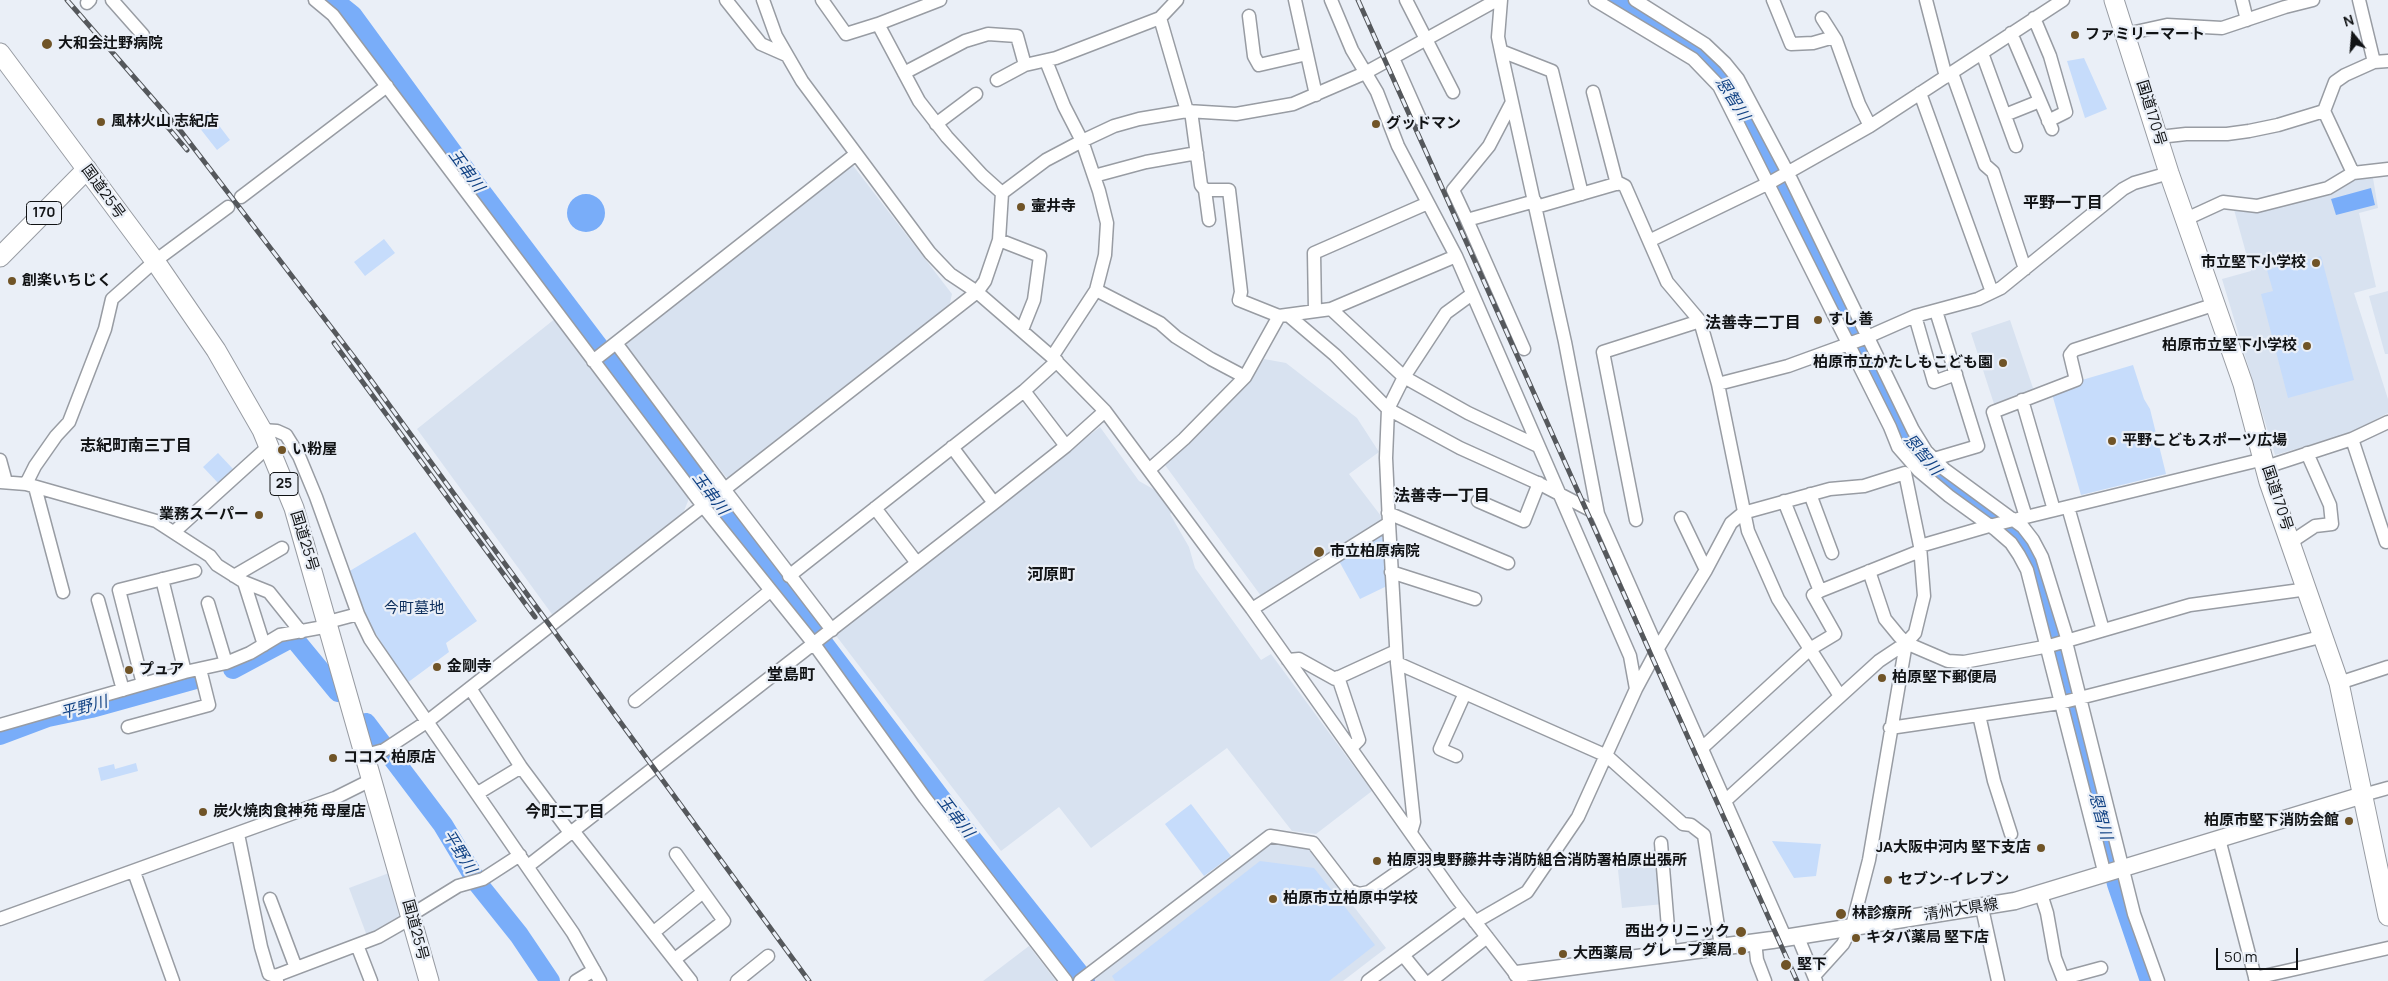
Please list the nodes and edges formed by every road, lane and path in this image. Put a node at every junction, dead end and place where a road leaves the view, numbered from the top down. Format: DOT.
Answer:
graph roads {
  1 [pos="112,0"];
  2 [pos="315,0"];
  3 [pos="726,0"];
  4 [pos="763,0"];
  5 [pos="822,0"];
  6 [pos="940,0"];
  7 [pos="1177,0"];
  8 [pos="1295,0"];
  9 [pos="1330,0"];
  10 [pos="1406,0"];
  11 [pos="1499,0"];
  12 [pos="1595,0"];
  13 [pos="1635,0"];
  14 [pos="1773,0"];
  15 [pos="1926,0"];
  16 [pos="2063,0"];
  17 [pos="2114,0"];
  18 [pos="2242,0"];
  19 [pos="2313,0"];
  20 [pos="2359,0"];
  21 [pos="2044,5"];
  22 [pos="1249,16"];
  23 [pos="1160,18"];
  24 [pos="1822,18"];
  25 [pos="2034,18"];
  26 [pos="2248,20"];
  27 [pos="878,24"];
  28 [pos="2011,33"];
  29 [pos="2126,34"];
  30 [pos="143,35"];
  31 [pos="1834,37"];
  32 [pos="1425,40"];
  33 [pos="1501,51"];
  34 [pos="1982,53"];
  35 [pos="0,54"];
  36 [pos="1306,54"];
  37 [pos="786,55"];
  38 [pos="1393,58"];
  39 [pos="1046,60"];
  40 [pos="2388,61"];
  41 [pos="2374,62"];
  42 [pos="1025,65"];
  43 [pos="904,73"];
  44 [pos="1365,73"];
  45 [pos="1949,75"];
  46 [pos="997,80"];
  47 [pos="387,86"];
  48 [pos="1453,92"];
  49 [pos="1593,92"];
  50 [pos="976,94"];
  51 [pos="1920,94"];
  52 [pos="1316,95"];
  53 [pos="2040,101"];
  54 [pos="1512,102"];
  55 [pos="1189,111"];
  56 [pos="2324,111"];
  57 [pos="2005,115"];
  58 [pos="1420,119"];
  59 [pos="936,124"];
  60 [pos="1870,126"];
  61 [pos="2159,138"];
  62 [pos="1082,141"];
  63 [pos="2016,146"];
  64 [pos="1197,153"];
  65 [pos="856,154"];
  66 [pos="87,169"];
  67 [pos="2388,169"];
  68 [pos="2352,173"];
  69 [pos="1786,174"];
  70 [pos="2169,174"];
  71 [pos="1094,176"];
  72 [pos="1769,183"];
  73 [pos="1617,184"];
  74 [pos="1204,190"];
  75 [pos="1002,193"];
  76 [pos="1582,194"];
  77 [pos="242,197"];
  78 [pos="1428,202"];
  79 [pos="1535,204"];
  80 [pos="228,207"];
  81 [pos="2186,219"];
  82 [pos="1209,220"];
  83 [pos="1468,220"];
  84 [pos="999,240"];
  85 [pos="1649,241"];
  86 [pos="1456,256"];
  87 [pos="0,257"];
  88 [pos="154,261"];
  89 [pos="2025,269"];
  90 [pos="1096,290"];
  91 [pos="977,292"];
  92 [pos="1992,292"];
  93 [pos="1472,294"];
  94 [pos="2216,304"];
  95 [pos="1331,309"];
  96 [pos="1936,310"];
  97 [pos="1315,312"];
  98 [pos="1284,316"];
  99 [pos="1915,316"];
  100 [pos="1700,321"];
  101 [pos="1022,330"];
  102 [pos="1867,337"];
  103 [pos="1850,343"];
  104 [pos="614,345"];
  105 [pos="1524,349"];
  106 [pos="596,359"];
  107 [pos="1055,359"];
  108 [pos="1956,374"];
  109 [pos="1245,377"];
  110 [pos="1404,377"];
  111 [pos="1718,384"];
  112 [pos="1024,391"];
  113 [pos="2022,400"];
  114 [pos="1388,409"];
  115 [pos="1104,411"];
  116 [pos="2388,422"];
  117 [pos="266,438"];
  118 [pos="2352,439"];
  119 [pos="1066,446"];
  120 [pos="1538,446"];
  121 [pos="952,447"];
  122 [pos="2308,453"];
  123 [pos="1907,457"];
  124 [pos="1934,459"];
  125 [pos="0,460"];
  126 [pos="2265,463"];
  127 [pos="1150,469"];
  128 [pos="1905,473"];
  129 [pos="3,482"];
  130 [pos="1539,483"];
  131 [pos="30,486"];
  132 [pos="723,489"];
  133 [pos="1559,494"];
  134 [pos="1810,494"];
  135 [pos="1478,500"];
  136 [pos="1784,501"];
  137 [pos="994,502"];
  138 [pos="706,503"];
  139 [pos="2068,507"];
  140 [pos="876,508"];
  141 [pos="2054,510"];
  142 [pos="1743,513"];
  143 [pos="1598,514"];
  144 [pos="1389,518"];
  145 [pos="1681,518"];
  146 [pos="1636,520"];
  147 [pos="2016,520"];
  148 [pos="1992,526"];
  149 [pos="174,532"];
  150 [pos="2386,538"];
  151 [pos="2291,542"];
  152 [pos="282,548"];
  153 [pos="1920,548"];
  154 [pos="1832,552"];
  155 [pos="1508,562"];
  156 [pos="917,563"];
  157 [pos="1706,570"];
  158 [pos="195,571"];
  159 [pos="1869,571"];
  160 [pos="1391,572"];
  161 [pos="789,576"];
  162 [pos="162,579"];
  163 [pos="239,579"];
  164 [pos="2308,589"];
  165 [pos="770,591"];
  166 [pos="1820,591"];
  167 [pos="63,592"];
  168 [pos="1475,599"];
  169 [pos="98,600"];
  170 [pos="208,603"];
  171 [pos="1252,609"];
  172 [pos="358,614"];
  173 [pos="329,624"];
  174 [pos="2103,630"];
  175 [pos="301,632"];
  176 [pos="2324,636"];
  177 [pos="823,637"];
  178 [pos="2066,642"];
  179 [pos="1906,643"];
  180 [pos="264,645"];
  181 [pos="2048,647"];
  182 [pos="1658,648"];
  183 [pos="1810,649"];
  184 [pos="1396,657"];
  185 [pos="1288,660"];
  186 [pos="226,662"];
  187 [pos="2388,667"];
  188 [pos="200,668"];
  189 [pos="185,672"];
  190 [pos="1338,677"];
  191 [pos="2340,683"];
  192 [pos="143,684"];
  193 [pos="470,688"];
  194 [pos="122,690"];
  195 [pos="1636,690"];
  196 [pos="1465,693"];
  197 [pos="1840,696"];
  198 [pos="2079,698"];
  199 [pos="634,701"];
  200 [pos="2062,703"];
  201 [pos="1979,715"];
  202 [pos="428,721"];
  203 [pos="0,725"];
  204 [pos="128,728"];
  205 [pos="1890,728"];
  206 [pos="1351,748"];
  207 [pos="1702,748"];
  208 [pos="380,750"];
  209 [pos="1456,756"];
  210 [pos="1607,756"];
  211 [pos="521,767"];
  212 [pos="373,779"];
  213 [pos="2388,788"];
  214 [pos="478,793"];
  215 [pos="2363,795"];
  216 [pos="1725,800"];
  217 [pos="1410,832"];
  218 [pos="573,833"];
  219 [pos="238,834"];
  220 [pos="2011,834"];
  221 [pos="2220,839"];
  222 [pos="1660,843"];
  223 [pos="1425,853"];
  224 [pos="676,854"];
  225 [pos="520,855"];
  226 [pos="528,866"];
  227 [pos="134,872"];
  228 [pos="2114,872"];
  229 [pos="2385,889"];
  230 [pos="703,892"];
  231 [pos="2041,894"];
  232 [pos="270,899"];
  233 [pos="1982,908"];
  234 [pos="1465,909"];
  235 [pos="411,916"];
  236 [pos="2388,916"];
  237 [pos="0,919"];
  238 [pos="1475,922"];
  239 [pos="279,923"];
  240 [pos="1852,926"];
  241 [pos="258,931"];
  242 [pos="654,932"];
  243 [pos="1791,936"];
  244 [pos="1487,937"];
  245 [pos="1755,941"];
  246 [pos="357,945"];
  247 [pos="1721,946"];
  248 [pos="2388,948"];
  249 [pos="1670,952"];
  250 [pos="1403,955"];
  251 [pos="768,956"];
  252 [pos="675,958"];
  253 [pos="296,968"];
  254 [pos="2101,968"];
  255 [pos="597,976"];
  256 [pos="276,978"];
  257 [pos="1815,978"];
  258 [pos="1516,979"];
  259 [pos="2255,979"];
  260 [pos="2064,980"];
  261 [pos="173,981"];
  262 [pos="371,981"];
  263 [pos="429,981"];
  264 [pos="576,981"];
  265 [pos="691,981"];
  266 [pos="736,981"];
  267 [pos="1066,981"];
  268 [pos="1080,981"];
  269 [pos="1368,981"];
  270 [pos="1424,981"];
  271 [pos="1431,981"];
  272 [pos="1764,981"];
  273 [pos="1998,981"];
  274 [pos="2158,981"];
  1 -- 30 [label="street"];
  2 -- 47 [label="street"];
  3 -- 37 [label="street"];
  4 -- 37 [label="street"];
  5 -- 27 [label="street"];
  6 -- 27 [label="street"];
  7 -- 23 [label="street"];
  8 -- 36 [label="street"];
  9 -- 44 [label="street"];
  10 -- 32 [label="street"];
  11 -- 32 [label="street"];
  11 -- 33 [label="street"];
  12 -- 72 [label="street"];
  13 -- 69 [label="street"];
  14 -- 31 [label="street"];
  15 -- 45 [label="street"];
  16 -- 21 [label="street"];
  17 -- 29 [label="highway, 国道170号"];
  18 -- 26 [label="street"];
  19 -- 26 [label="street"];
  20 -- 41 [label="street"];
  21 -- 25 [label="street"];
  22 -- 36 [label="street"];
  23 -- 39 [label="street"];
  23 -- 55 [label="street"];
  24 -- 31 [label="street"];
  25 -- 28 [label="street"];
  25 -- 53 [label="street"];
  26 -- 29 [label="street"];
  27 -- 43 [label="street"];
  28 -- 34 [label="street"];
  28 -- 53 [label="street"];
  29 -- 61 [label="highway, 国道170号"];
  31 -- 60 [label="street"];
  32 -- 38 [label="street"];
  32 -- 48 [label="street"];
  33 -- 54 [label="street"];
  33 -- 76 [label="street"];
  34 -- 45 [label="street"];
  34 -- 57 [label="street"];
  35 -- 66 [label="highway, 国道25号 / 25"];
  36 -- 52 [label="street"];
  37 -- 65 [label="street"];
  38 -- 44 [label="street"];
  38 -- 58 [label="street"];
  39 -- 42 [label="street"];
  39 -- 62 [label="street"];
  40 -- 41 [label="street"];
  41 -- 56 [label="street"];
  42 -- 43 [label="street"];
  42 -- 46 [label="street"];
  43 -- 59 [label="street"];
  44 -- 52 [label="street"];
  44 -- 78 [label="street"];
  45 -- 51 [label="street"];
  45 -- 89 [label="street"];
  47 -- 77 [label="street"];
  47 -- 106 [label="street"];
  49 -- 73 [label="street"];
  50 -- 59 [label="street"];
  51 -- 60 [label="street"];
  51 -- 92 [label="street"];
  52 -- 55 [label="street"];
  53 -- 57 [label="street"];
  54 -- 79 [label="street"];
  54 -- 83 [label="street"];
  55 -- 62 [label="street"];
  55 -- 64 [label="street"];
  56 -- 61 [label="street"];
  56 -- 68 [label="street"];
  57 -- 63 [label="street"];
  59 -- 75 [label="street"];
  60 -- 69 [label="street"];
  61 -- 70 [label="highway, 国道170号"];
  62 -- 71 [label="street"];
  62 -- 75 [label="street"];
  64 -- 71 [label="street"];
  64 -- 74 [label="street"];
  65 -- 91 [label="street"];
  65 -- 104 [label="street"];
  66 -- 87 [label="highway, 170"];
  66 -- 88 [label="highway, 国道25号 / 25"];
  67 -- 68 [label="street"];
  68 -- 81 [label="street"];
  69 -- 72 [label="street"];
  69 -- 102 [label="street"];
  70 -- 81 [label="highway, 国道170号"];
  70 -- 89 [label="street"];
  71 -- 90 [label="street"];
  72 -- 85 [label="street"];
  72 -- 103 [label="street"];
  73 -- 76 [label="street"];
  73 -- 85 [label="street"];
  74 -- 82 [label="street"];
  74 -- 98 [label="street"];
  75 -- 84 [label="street"];
  76 -- 79 [label="street"];
  78 -- 86 [label="street"];
  78 -- 97 [label="street"];
  79 -- 83 [label="street"];
  79 -- 143 [label="street"];
  80 -- 88 [label="street"];
  81 -- 94 [label="highway, 国道170号"];
  83 -- 105 [label="street"];
  84 -- 91 [label="street"];
  84 -- 101 [label="street"];
  85 -- 100 [label="street"];
  86 -- 93 [label="street"];
  86 -- 95 [label="street"];
  88 -- 117 [label="highway, 国道25号 / 25"];
  88 -- 131 [label="street"];
  89 -- 92 [label="street"];
  90 -- 107 [label="street"];
  90 -- 109 [label="street"];
  91 -- 101 [label="street"];
  91 -- 132 [label="street"];
  92 -- 96 [label="street"];
  93 -- 110 [label="street"];
  93 -- 120 [label="street"];
  94 -- 113 [label="street"];
  94 -- 126 [label="highway, 国道170号"];
  95 -- 97 [label="street"];
  95 -- 110 [label="street"];
  96 -- 99 [label="street"];
  96 -- 108 [label="street"];
  97 -- 98 [label="street"];
  98 -- 109 [label="street"];
  98 -- 114 [label="street"];
  99 -- 102 [label="street"];
  99 -- 108 [label="street"];
  100 -- 111 [label="street"];
  100 -- 146 [label="street"];
  101 -- 107 [label="street"];
  102 -- 103 [label="street"];
  102 -- 124 [label="street"];
  103 -- 111 [label="street"];
  103 -- 123 [label="street"];
  104 -- 106 [label="street"];
  104 -- 132 [label="street"];
  106 -- 138 [label="street"];
  107 -- 112 [label="street"];
  107 -- 115 [label="street"];
  108 -- 124 [label="street"];
  109 -- 127 [label="street"];
  110 -- 114 [label="street"];
  110 -- 120 [label="street"];
  111 -- 142 [label="street"];
  112 -- 119 [label="street"];
  112 -- 121 [label="street"];
  113 -- 141 [label="street"];
  113 -- 147 [label="street"];
  114 -- 130 [label="street"];
  114 -- 144 [label="street"];
  115 -- 119 [label="street"];
  115 -- 127 [label="street"];
  116 -- 118 [label="street"];
  117 -- 149 [label="street"];
  117 -- 172 [label="street"];
  117 -- 173 [label="highway, 国道25号 / 25"];
  118 -- 122 [label="street"];
  118 -- 150 [label="street"];
  119 -- 137 [label="street"];
  120 -- 133 [label="street"];
  121 -- 137 [label="street"];
  121 -- 140 [label="street"];
  122 -- 126 [label="street"];
  122 -- 151 [label="street"];
  123 -- 128 [label="street"];
  123 -- 148 [label="street"];
  124 -- 147 [label="street"];
  125 -- 129 [label="street"];
  126 -- 139 [label="street"];
  126 -- 151 [label="highway, 国道170号"];
  127 -- 171 [label="street"];
  128 -- 134 [label="street"];
  128 -- 153 [label="street"];
  129 -- 131 [label="street"];
  130 -- 133 [label="street"];
  130 -- 135 [label="street"];
  131 -- 149 [label="street"];
  131 -- 167 [label="street"];
  132 -- 138 [label="street"];
  132 -- 161 [label="street"];
  133 -- 143 [label="street"];
  133 -- 195 [label="street"];
  134 -- 136 [label="street"];
  134 -- 154 [label="street"];
  136 -- 142 [label="street"];
  136 -- 166 [label="street"];
  137 -- 156 [label="street"];
  138 -- 165 [label="street"];
  138 -- 193 [label="street"];
  139 -- 141 [label="street"];
  139 -- 174 [label="street"];
  140 -- 156 [label="street"];
  140 -- 161 [label="street"];
  141 -- 147 [label="street"];
  142 -- 157 [label="street"];
  142 -- 183 [label="street"];
  143 -- 182 [label="street"];
  144 -- 155 [label="street"];
  144 -- 160 [label="street"];
  144 -- 171 [label="street"];
  145 -- 157 [label="street"];
  147 -- 148 [label="street"];
  147 -- 178 [label="street"];
  148 -- 153 [label="street"];
  148 -- 181 [label="street"];
  149 -- 163 [label="street"];
  151 -- 164 [label="highway, 国道170号"];
  152 -- 163 [label="street"];
  153 -- 159 [label="street"];
  153 -- 179 [label="street"];
  156 -- 177 [label="street"];
  157 -- 182 [label="street"];
  158 -- 162 [label="street"];
  159 -- 166 [label="street"];
  159 -- 179 [label="street"];
  160 -- 168 [label="street"];
  160 -- 184 [label="street"];
  161 -- 177 [label="street"];
  162 -- 189 [label="street"];
  162 -- 192 [label="street"];
  163 -- 175 [label="street"];
  163 -- 180 [label="street"];
  164 -- 174 [label="street"];
  164 -- 176 [label="highway, 国道170号"];
  165 -- 177 [label="street"];
  165 -- 199 [label="street"];
  166 -- 183 [label="street"];
  169 -- 194 [label="street"];
  170 -- 186 [label="street"];
  171 -- 185 [label="street"];
  172 -- 173 [label="street"];
  172 -- 202 [label="street"];
  173 -- 175 [label="street"];
  173 -- 208 [label="highway, 国道25号 / 25"];
  174 -- 178 [label="street"];
  175 -- 180 [label="street"];
  176 -- 191 [label="highway, 国道170号"];
  176 -- 198 [label="street"];
  177 -- 218 [label="street"];
  177 -- 267 [label="street"];
  178 -- 181 [label="street"];
  178 -- 198 [label="street"];
  179 -- 181 [label="street"];
  179 -- 197 [label="street"];
  179 -- 205 [label="street"];
  180 -- 186 [label="street"];
  181 -- 200 [label="street"];
  182 -- 195 [label="street"];
  182 -- 207 [label="street"];
  183 -- 197 [label="street"];
  183 -- 207 [label="street"];
  184 -- 190 [label="street"];
  184 -- 196 [label="street"];
  184 -- 217 [label="street"];
  185 -- 190 [label="street"];
  185 -- 206 [label="street"];
  186 -- 188 [label="street"];
  187 -- 191 [label="street"];
  188 -- 189 [label="street"];
  188 -- 204 [label="street"];
  189 -- 192 [label="street"];
  190 -- 206 [label="street"];
  191 -- 215 [label="highway, 国道170号"];
  192 -- 194 [label="street"];
  193 -- 202 [label="street"];
  193 -- 211 [label="street"];
  194 -- 203 [label="street"];
  195 -- 210 [label="street"];
  196 -- 209 [label="street"];
  196 -- 210 [label="street"];
  197 -- 216 [label="street"];
  198 -- 200 [label="street"];
  198 -- 228 [label="street"];
  200 -- 201 [label="street"];
  200 -- 228 [label="street"];
  201 -- 205 [label="street"];
  201 -- 220 [label="street"];
  202 -- 208 [label="street"];
  202 -- 214 [label="street"];
  205 -- 240 [label="street"];
  206 -- 217 [label="street"];
  207 -- 216 [label="street"];
  208 -- 212 [label="highway, 国道25号 / 25"];
  210 -- 238 [label="street"];
  210 -- 247 [label="street"];
  211 -- 214 [label="street"];
  211 -- 218 [label="street"];
  212 -- 219 [label="street"];
  212 -- 235 [label="highway, 国道25号 / 25"];
  213 -- 215 [label="street"];
  214 -- 225 [label="street"];
  215 -- 221 [label="main road, 清州大県線"];
  215 -- 229 [label="highway, 国道170号"];
  216 -- 243 [label="street"];
  217 -- 223 [label="street"];
  218 -- 226 [label="street"];
  218 -- 242 [label="street"];
  219 -- 227 [label="street"];
  219 -- 241 [label="street"];
  221 -- 228 [label="main road, 清州大県線"];
  221 -- 259 [label="street"];
  222 -- 249 [label="street"];
  223 -- 234 [label="street"];
  223 -- 268 [label="street"];
  224 -- 230 [label="street"];
  225 -- 226 [label="street"];
  225 -- 235 [label="street"];
  226 -- 255 [label="street"];
  227 -- 237 [label="street"];
  227 -- 261 [label="street"];
  228 -- 231 [label="main road, 清州大県線"];
  228 -- 274 [label="street"];
  229 -- 236 [label="highway, 国道170号"];
  230 -- 242 [label="street"];
  230 -- 252 [label="street"];
  231 -- 233 [label="main road, 清州大県線"];
  231 -- 260 [label="street"];
  232 -- 239 [label="street"];
  233 -- 240 [label="main road, 清州大県線"];
  233 -- 273 [label="street"];
  234 -- 238 [label="street"];
  234 -- 250 [label="street"];
  235 -- 246 [label="street"];
  235 -- 263 [label="highway, 国道25号 / 25"];
  238 -- 244 [label="street"];
  239 -- 241 [label="street"];
  239 -- 253 [label="street"];
  240 -- 243 [label="main road, 清州大県線"];
  240 -- 257 [label="street"];
  241 -- 256 [label="street"];
  242 -- 252 [label="street"];
  243 -- 245 [label="main road, 清州大県線"];
  243 -- 257 [label="street"];
  244 -- 258 [label="street"];
  244 -- 271 [label="street"];
  245 -- 247 [label="main road, 清州大県線"];
  245 -- 272 [label="street"];
  246 -- 253 [label="street"];
  246 -- 262 [label="street"];
  247 -- 249 [label="main road, 清州大県線"];
  248 -- 259 [label="street"];
  249 -- 258 [label="main road, 清州大県線"];
  250 -- 269 [label="street"];
  250 -- 270 [label="street"];
  251 -- 266 [label="street"];
  252 -- 265 [label="street"];
  253 -- 256 [label="street"];
  254 -- 260 [label="street"];
  255 -- 264 [label="street"];
}
